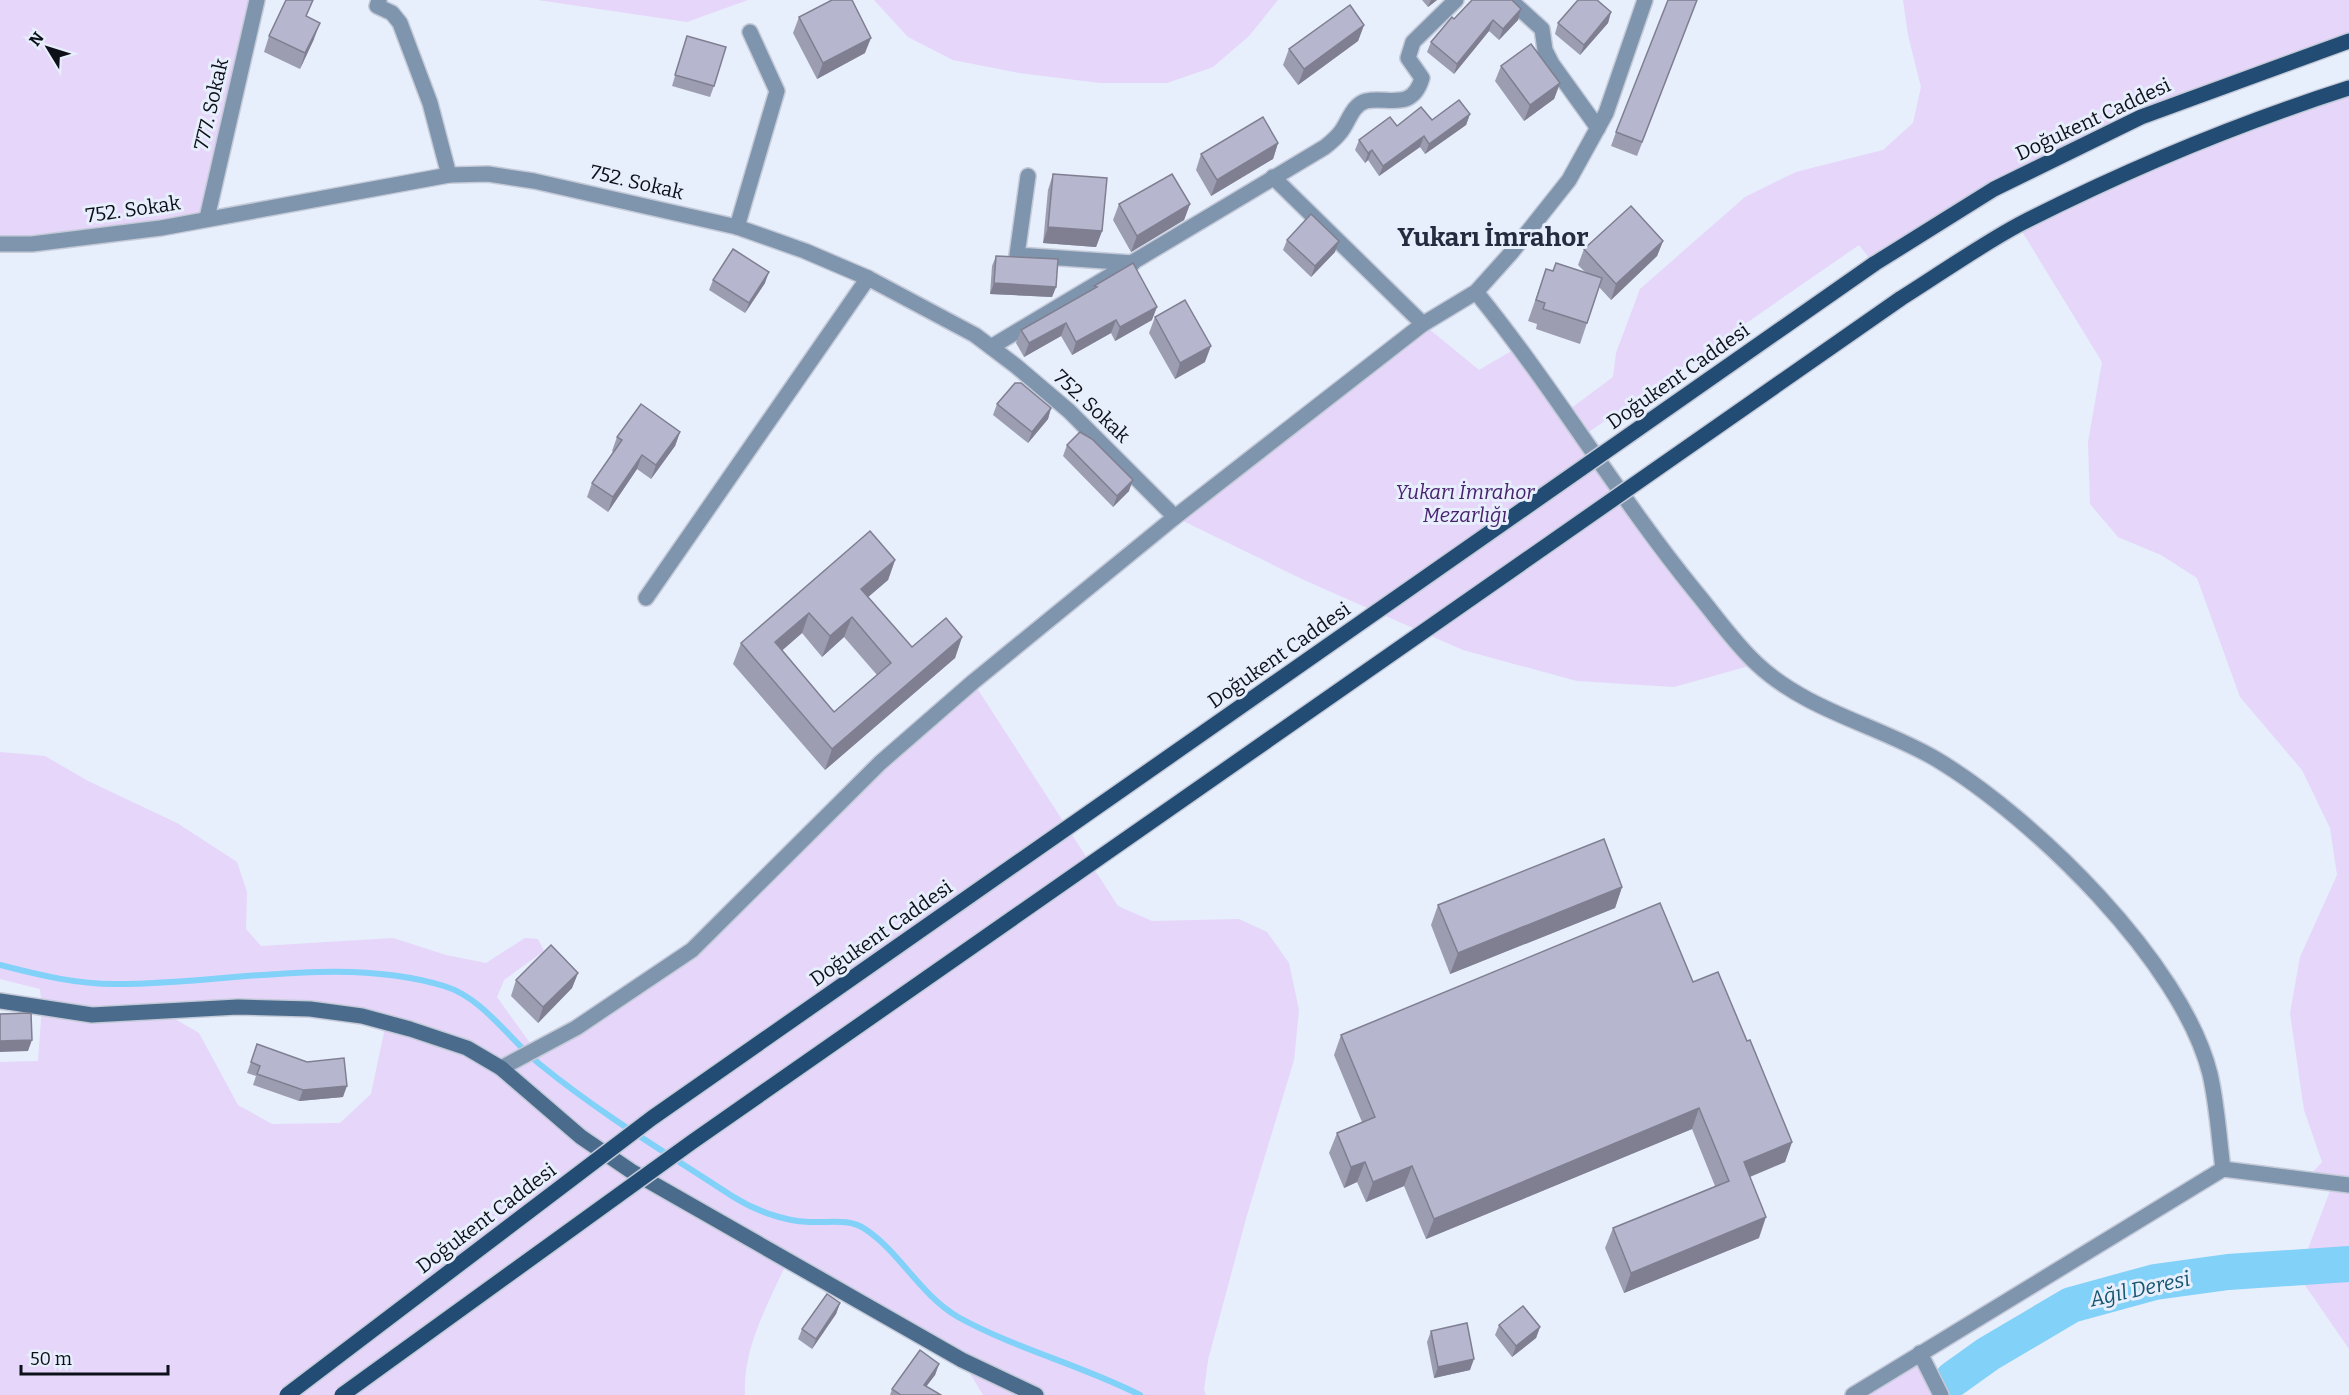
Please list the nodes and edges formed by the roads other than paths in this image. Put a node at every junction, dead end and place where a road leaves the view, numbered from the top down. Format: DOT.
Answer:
graph roads {
  1 [pos="257,0"];
  2 [pos="379,0"];
  3 [pos="1456,0"];
  4 [pos="1510,0"];
  5 [pos="1645,0"];
  6 [pos="750,32"];
  7 [pos="2349,41"];
  8 [pos="2349,88"];
  9 [pos="1598,128"];
  10 [pos="449,175"];
  11 [pos="1028,176"];
  12 [pos="1273,177"];
  13 [pos="207,218"];
  14 [pos="737,227"];
  15 [pos="0,244"];
  16 [pos="1133,263"];
  17 [pos="868,278"];
  18 [pos="1476,292"];
  19 [pos="1423,324"];
  20 [pos="991,347"];
  21 [pos="1175,517"];
  22 [pos="646,598"];
  23 [pos="0,1001"];
  24 [pos="501,1068"];
  25 [pos="2223,1169"];
  26 [pos="2349,1185"];
  27 [pos="1920,1353"];
  28 [pos="287,1395"];
  29 [pos="342,1395"];
  30 [pos="1036,1395"];
  31 [pos="1853,1395"];
  32 [pos="1941,1395"];
  1 -- 13 [label="street, 777. Sokak"];
  2 -- 10 [label="street"];
  3 -- 12 [label="street"];
  4 -- 9 [label="street"];
  5 -- 9 [label="street"];
  6 -- 14 [label="street"];
  7 -- 28 [label="main road, Doğukent Caddesi, bridge"];
  8 -- 29 [label="main road, bridge"];
  9 -- 18 [label="street"];
  10 -- 13 [label="street, 752. Sokak"];
  10 -- 14 [label="street, 752. Sokak"];
  11 -- 16 [label="street"];
  12 -- 16 [label="street"];
  12 -- 19 [label="street"];
  13 -- 15 [label="street, 752. Sokak"];
  14 -- 17 [label="street, 752. Sokak"];
  16 -- 20 [label="street"];
  17 -- 20 [label="street, 752. Sokak"];
  17 -- 22 [label="street"];
  18 -- 19 [label="street"];
  18 -- 25 [label="street"];
  19 -- 21 [label="street"];
  20 -- 21 [label="street, 752. Sokak"];
  21 -- 24 [label="street"];
  23 -- 24 [label="street"];
  24 -- 30 [label="street"];
  25 -- 26 [label="street"];
  25 -- 27 [label="street"];
  27 -- 31 [label="street"];
  27 -- 32 [label="street"];
}
